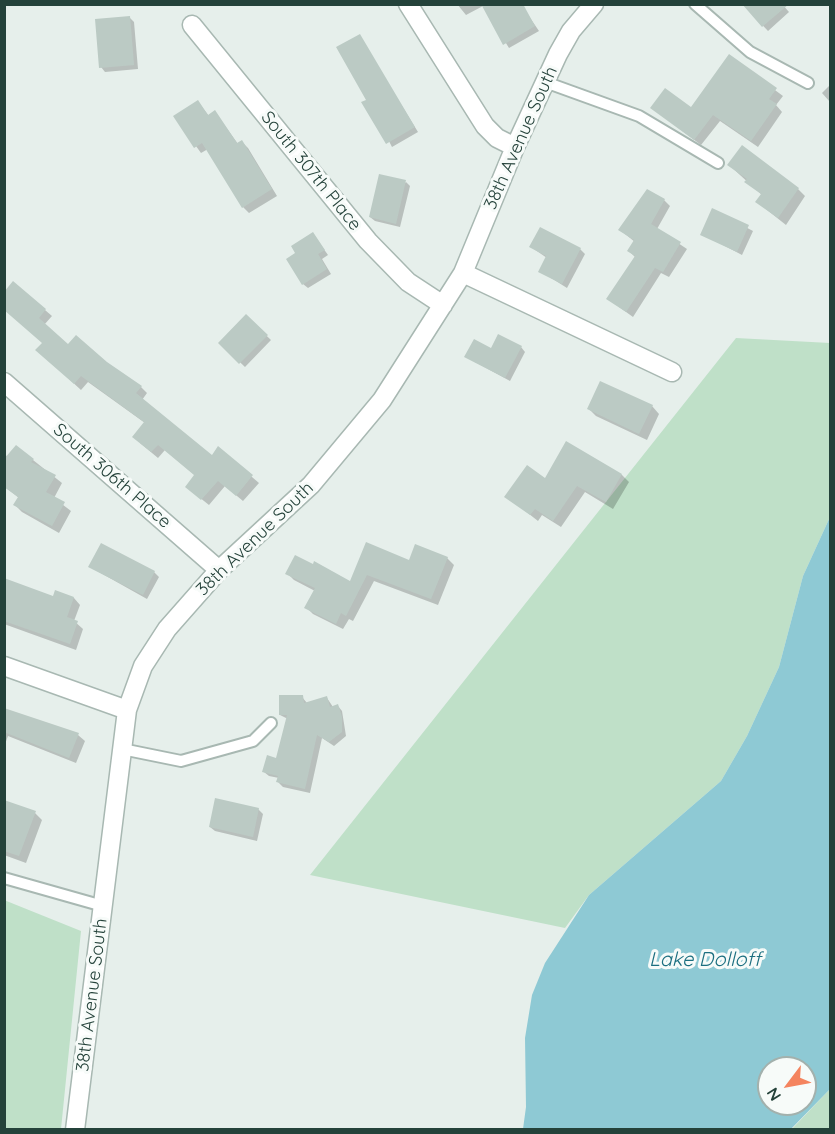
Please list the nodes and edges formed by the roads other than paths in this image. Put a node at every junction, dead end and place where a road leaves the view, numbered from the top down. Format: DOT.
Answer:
graph roads {
  1 [pos="408,4"];
  2 [pos="594,4"];
  3 [pos="695,4"];
  4 [pos="192,25"];
  5 [pos="545,82"];
  6 [pos="808,83"];
  7 [pos="515,147"];
  8 [pos="718,163"];
  9 [pos="463,273"];
  10 [pos="443,305"];
  11 [pos="672,372"];
  12 [pos="4,382"];
  13 [pos="219,570"];
  14 [pos="4,666"];
  15 [pos="127,710"];
  16 [pos="270,723"];
  17 [pos="122,749"];
  18 [pos="4,878"];
  19 [pos="103,906"];
  20 [pos="75,1130"];
  1 -- 7 [label="street"];
  2 -- 5 [label="street, 38th Avenue South"];
  3 -- 6 [label="lane"];
  4 -- 10 [label="street, South 307th Place"];
  5 -- 7 [label="street, 38th Avenue South"];
  5 -- 8 [label="lane"];
  7 -- 9 [label="street, 38th Avenue South"];
  9 -- 10 [label="street, 38th Avenue South"];
  9 -- 11 [label="street"];
  10 -- 13 [label="street, 38th Avenue South"];
  12 -- 13 [label="street, South 306th Place"];
  13 -- 15 [label="street, 38th Avenue South"];
  14 -- 15 [label="street"];
  15 -- 17 [label="street, 38th Avenue South"];
  16 -- 17 [label="lane"];
  17 -- 19 [label="street, 38th Avenue South"];
  18 -- 19 [label="lane"];
  19 -- 20 [label="street, 38th Avenue South"];
}
